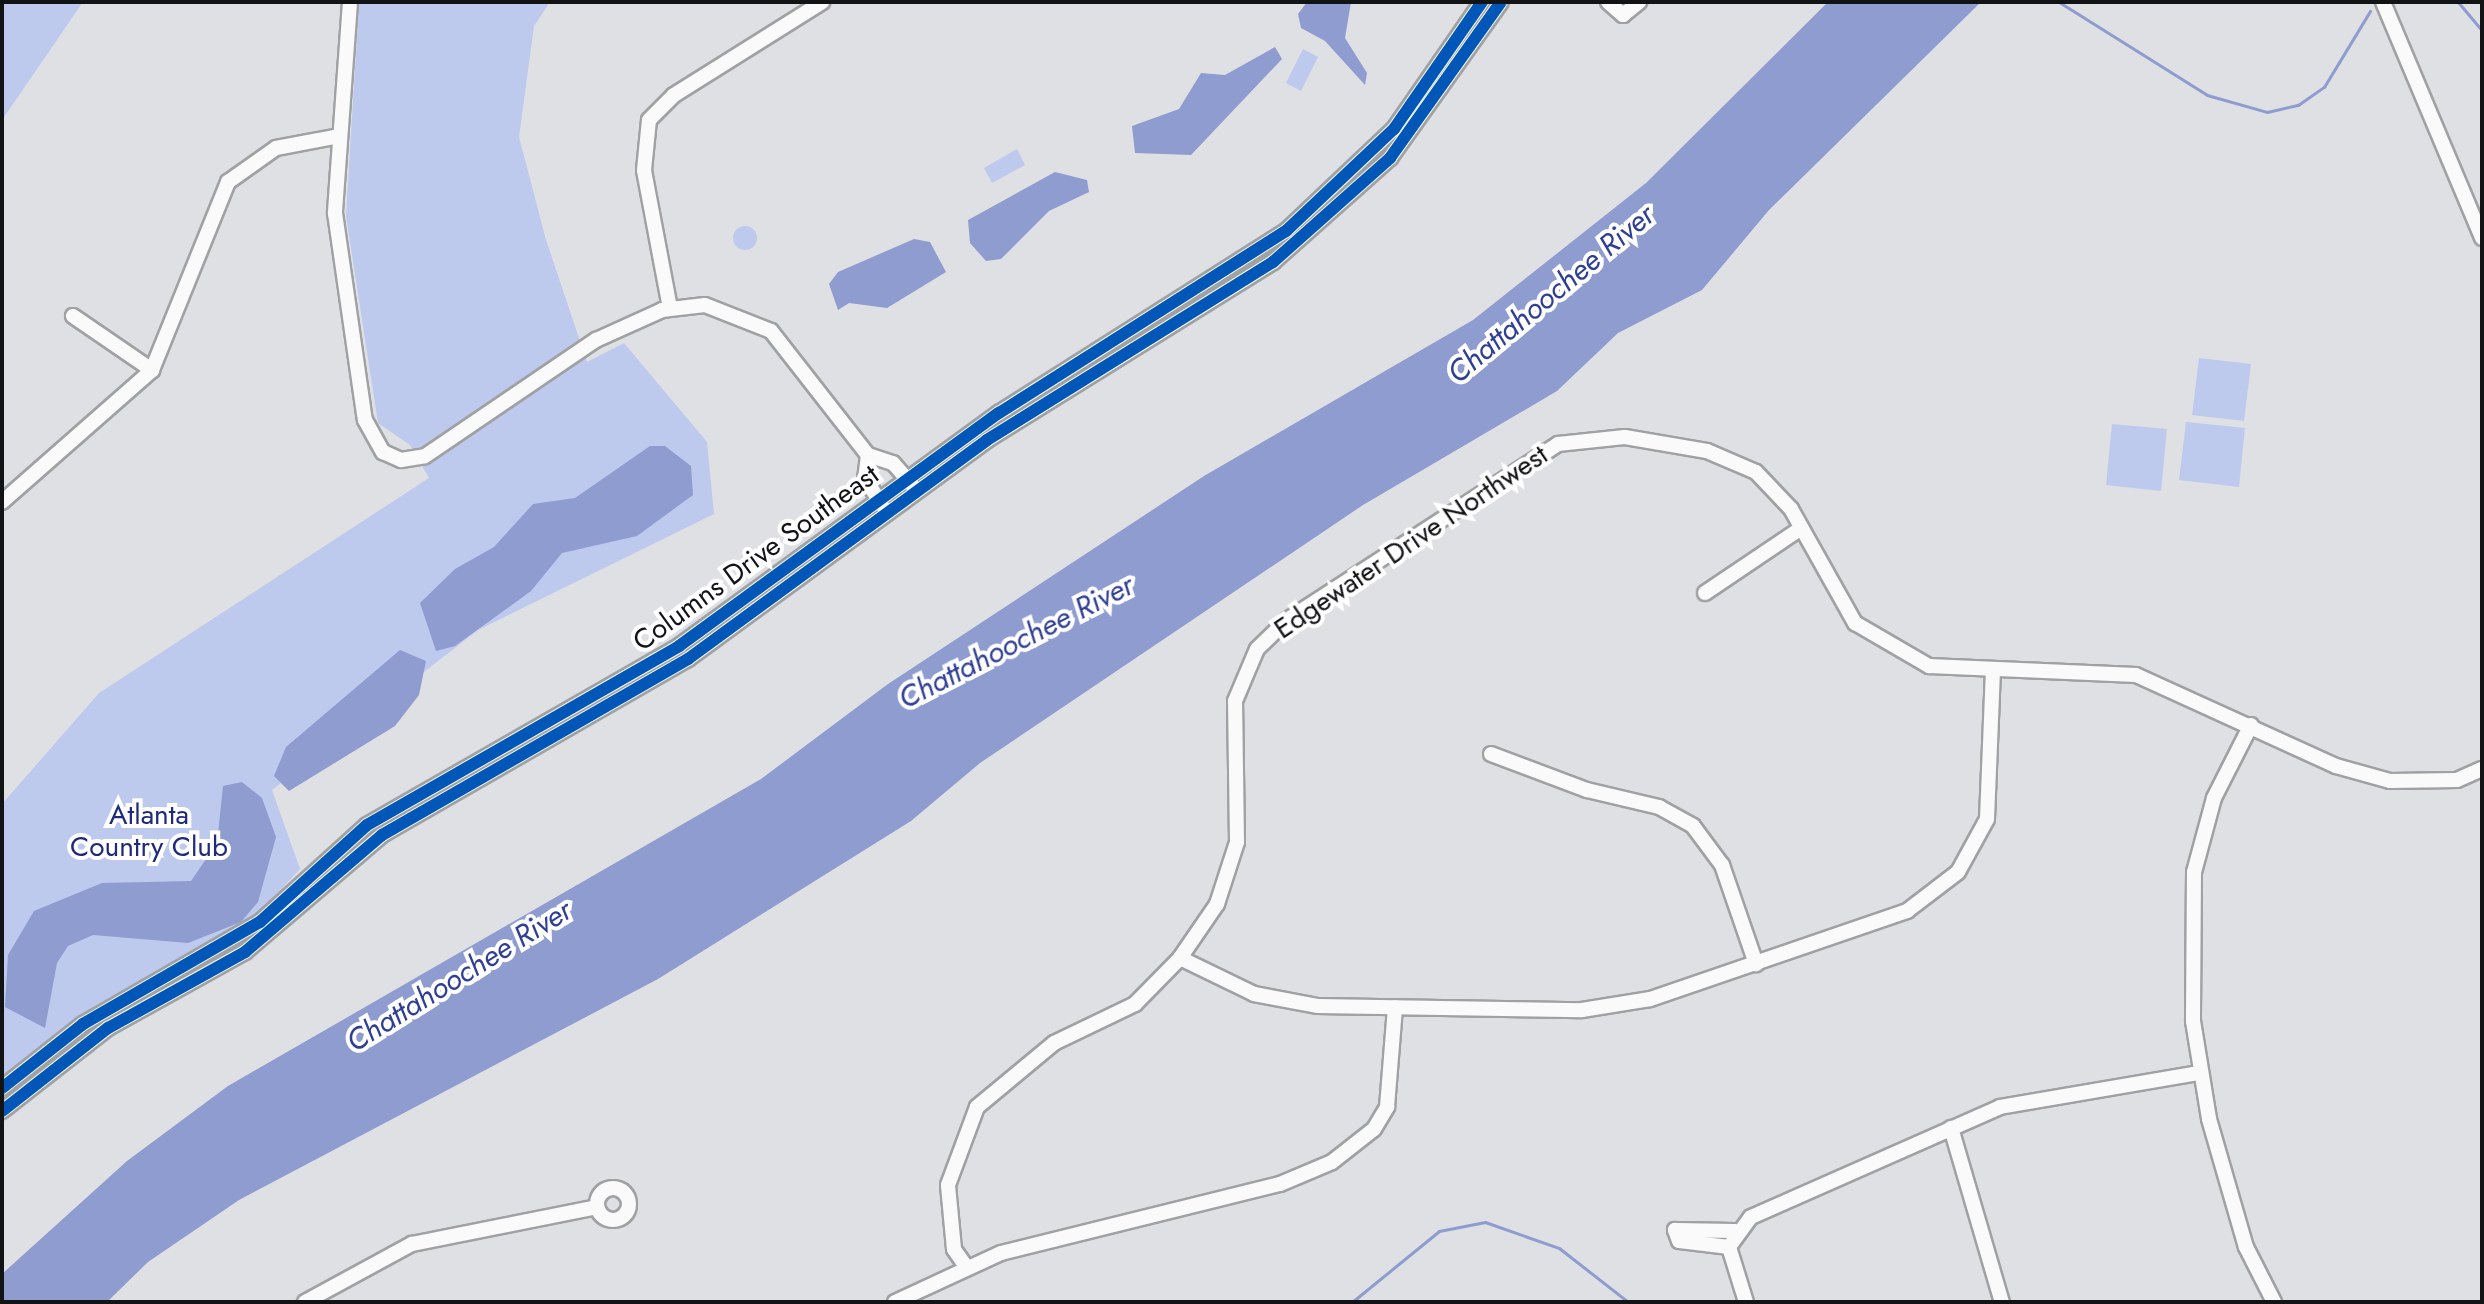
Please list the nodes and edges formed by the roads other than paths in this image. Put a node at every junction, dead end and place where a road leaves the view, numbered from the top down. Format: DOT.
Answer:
graph roads {
  1 [pos="350,2"];
  2 [pos="822,2"];
  3 [pos="1482,2"];
  4 [pos="1501,2"];
  5 [pos="1608,2"];
  6 [pos="1639,2"];
  7 [pos="2383,2"];
  8 [pos="339,136"];
  9 [pos="2482,238"];
  10 [pos="670,308"];
  11 [pos="73,316"];
  12 [pos="152,370"];
  13 [pos="868,455"];
  14 [pos="912,485"];
  15 [pos="879,500"];
  16 [pos="2,502"];
  17 [pos="888,513"];
  18 [pos="1800,529"];
  19 [pos="1705,593"];
  20 [pos="1993,671"];
  21 [pos="2251,725"];
  22 [pos="1491,754"];
  23 [pos="2482,769"];
  24 [pos="1180,958"];
  25 [pos="1756,964"];
  26 [pos="1395,1007"];
  27 [pos="2198,1073"];
  28 [pos="2,1088"];
  29 [pos="2,1111"];
  30 [pos="1951,1128"];
  31 [pos="597,1207"];
  32 [pos="1735,1231"];
  33 [pos="1729,1247"];
  34 [pos="965,1265"];
  35 [pos="305,1302"];
  36 [pos="895,1302"];
  37 [pos="1746,1302"];
  38 [pos="2002,1302"];
  39 [pos="2274,1302"];
  1 -- 8 [label="street"];
  2 -- 10 [label="street"];
  3 -- 14 [label="street, Columns Drive Southeast"];
  4 -- 14 [label="street, Columns Drive Southeast"];
  5 -- 6 [label="street"];
  7 -- 9 [label="street"];
  8 -- 10 [label="street"];
  8 -- 12 [label="street"];
  10 -- 13 [label="street"];
  11 -- 12 [label="street"];
  12 -- 16 [label="street"];
  13 -- 14 [label="street"];
  13 -- 15 [label="street"];
  14 -- 15 [label="street, Columns Drive Southeast"];
  14 -- 17 [label="street, Columns Drive Southeast"];
  15 -- 17 [label="street"];
  15 -- 28 [label="street, Columns Drive Southeast"];
  17 -- 29 [label="street, Columns Drive Southeast"];
  18 -- 19 [label="street"];
  18 -- 20 [label="street, Edgewater Drive Northwest"];
  18 -- 24 [label="street, Edgewater Drive Northwest"];
  20 -- 21 [label="street, Edgewater Drive Northwest"];
  20 -- 25 [label="street"];
  21 -- 23 [label="street, Edgewater Drive Northwest"];
  21 -- 27 [label="street"];
  22 -- 25 [label="street"];
  24 -- 26 [label="street"];
  24 -- 34 [label="street, Edgewater Drive Northwest"];
  25 -- 26 [label="street"];
  26 -- 34 [label="street"];
  27 -- 30 [label="street"];
  27 -- 39 [label="street"];
  30 -- 32 [label="street"];
  30 -- 38 [label="street"];
  31 -- 35 [label="street"];
  32 -- 33 [label="street"];
  32 -- 33 [label="street"];
  33 -- 37 [label="street"];
  34 -- 36 [label="street"];
}
